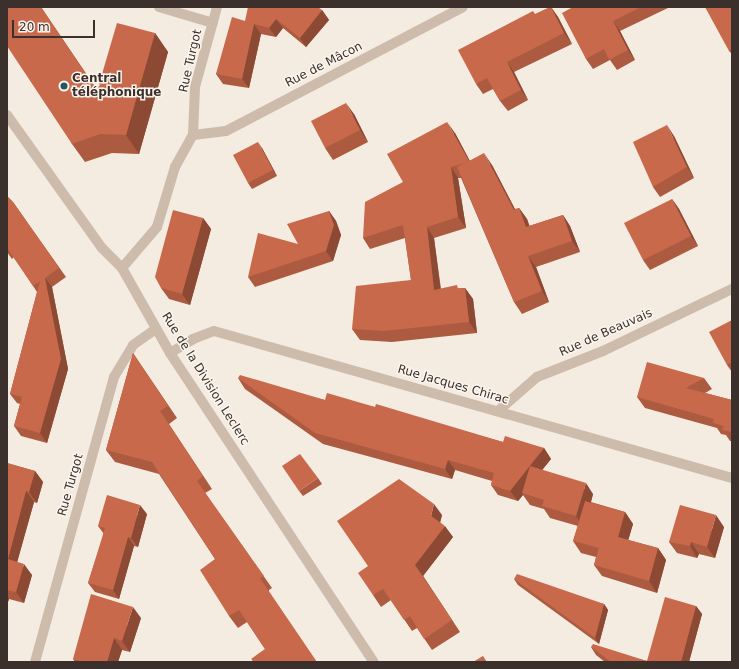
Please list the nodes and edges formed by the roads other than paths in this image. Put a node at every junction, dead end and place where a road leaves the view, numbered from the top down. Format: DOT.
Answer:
graph roads {
  1 [pos="159,7"];
  2 [pos="217,7"];
  3 [pos="463,7"];
  4 [pos="213,23"];
  5 [pos="7,115"];
  6 [pos="193,135"];
  7 [pos="122,268"];
  8 [pos="732,289"];
  9 [pos="156,329"];
  10 [pos="170,353"];
  11 [pos="498,411"];
  12 [pos="732,478"];
  13 [pos="35,662"];
  14 [pos="374,662"];
  1 -- 4 [label="street"];
  2 -- 4 [label="street, Rue Turgot"];
  3 -- 6 [label="street, Rue de Mâcon"];
  4 -- 6 [label="street, Rue Turgot"];
  5 -- 7 [label="street, Rue de la Division Leclerc"];
  6 -- 7 [label="street, Rue Turgot"];
  7 -- 9 [label="street, Rue de la Division Leclerc"];
  8 -- 11 [label="street, Rue de Beauvais"];
  9 -- 10 [label="street, Rue de la Division Leclerc"];
  9 -- 13 [label="street, Rue Turgot"];
  10 -- 11 [label="street, Rue Jacques Chirac"];
  10 -- 14 [label="street, Rue de la Division Leclerc"];
  11 -- 12 [label="street, Rue Jacques Chirac"];
}
